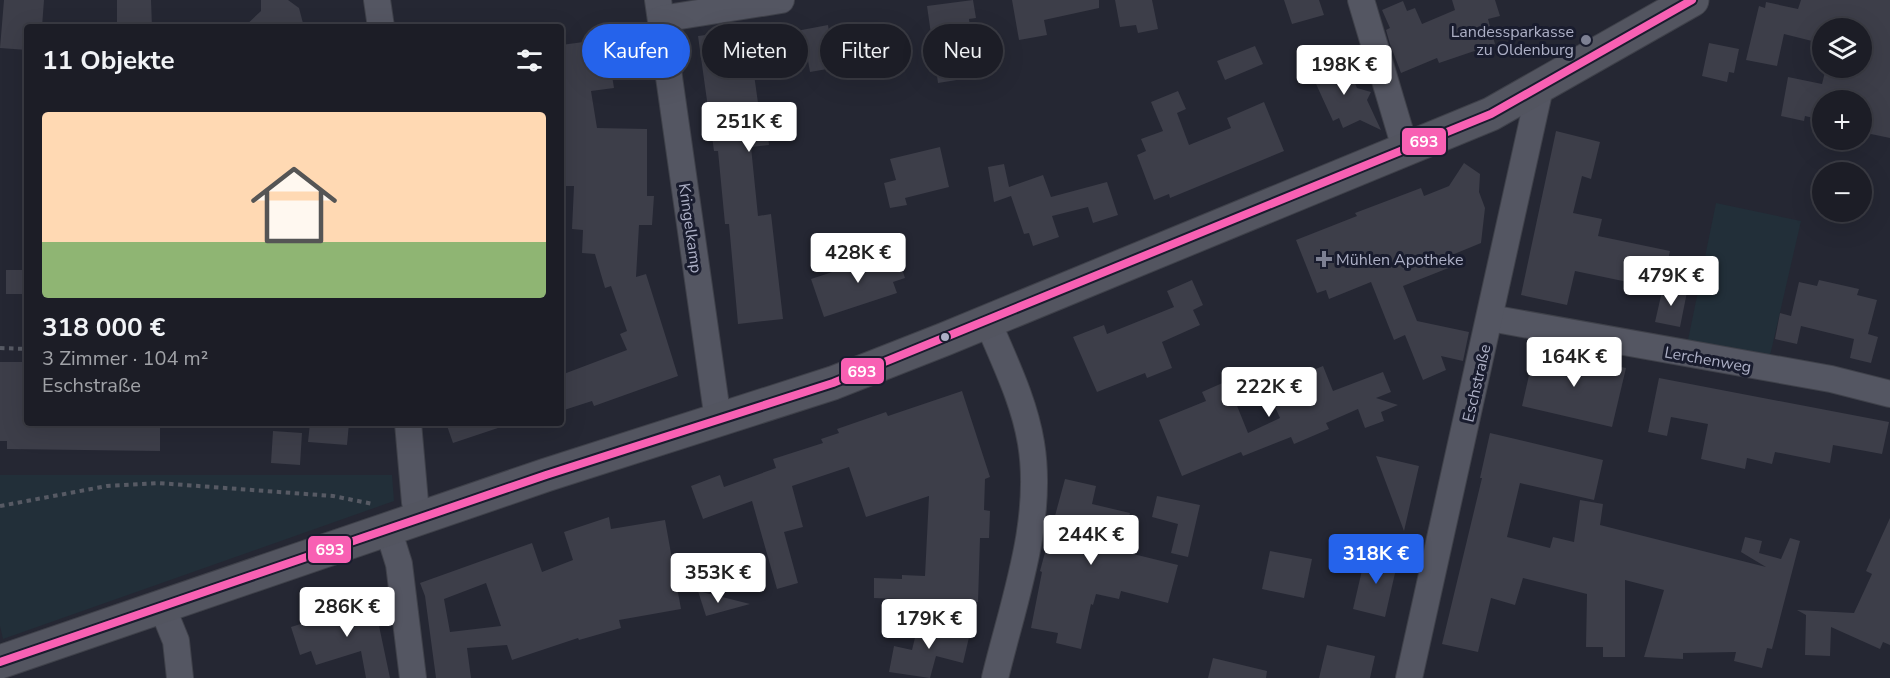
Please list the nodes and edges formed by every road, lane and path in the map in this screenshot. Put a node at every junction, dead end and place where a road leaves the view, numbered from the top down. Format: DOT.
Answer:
graph roads {
  1 [pos="377,0"];
  2 [pos="781,0"];
  3 [pos="1361,0"];
  4 [pos="1692,0"];
  5 [pos="659,10"];
  6 [pos="381,24"];
  7 [pos="1540,88"];
  8 [pos="1406,151"];
  9 [pos="1490,318"];
  10 [pos="988,322"];
  11 [pos="0,348"];
  12 [pos="24,349"];
  13 [pos="1890,394"];
  14 [pos="718,420"];
  15 [pos="408,426"];
  16 [pos="0,506"];
  17 [pos="382,517"];
  18 [pos="419,518"];
  19 [pos="163,609"];
  20 [pos="0,662"];
  21 [pos="180,678"];
  22 [pos="413,678"];
  23 [pos="995,678"];
  24 [pos="1409,678"];
  25 [pos="1416,678"];
  1 -- 6 [label="street"];
  2 -- 5 [label="street"];
  3 -- 8 [label="street"];
  4 -- 7 [label="main road"];
  5 -- 14 [label="street, Kringelkamp"];
  7 -- 8 [label="main road"];
  7 -- 9 [label="street, Eschstraße"];
  8 -- 10 [label="main road"];
  9 -- 13 [label="street, Lerchenweg"];
  9 -- 24 [label="street, Eschstraße"];
  10 -- 14 [label="main road"];
  10 -- 23 [label="street"];
  11 -- 12 [label="path"];
  14 -- 18 [label="main road"];
  15 -- 18 [label="street"];
  16 -- 17 [label="path"];
  17 -- 18 [label="main road"];
  17 -- 19 [label="main road"];
  17 -- 22 [label="street"];
  19 -- 20 [label="main road"];
  19 -- 21 [label="street"];
  24 -- 25 [label="street"];
}
